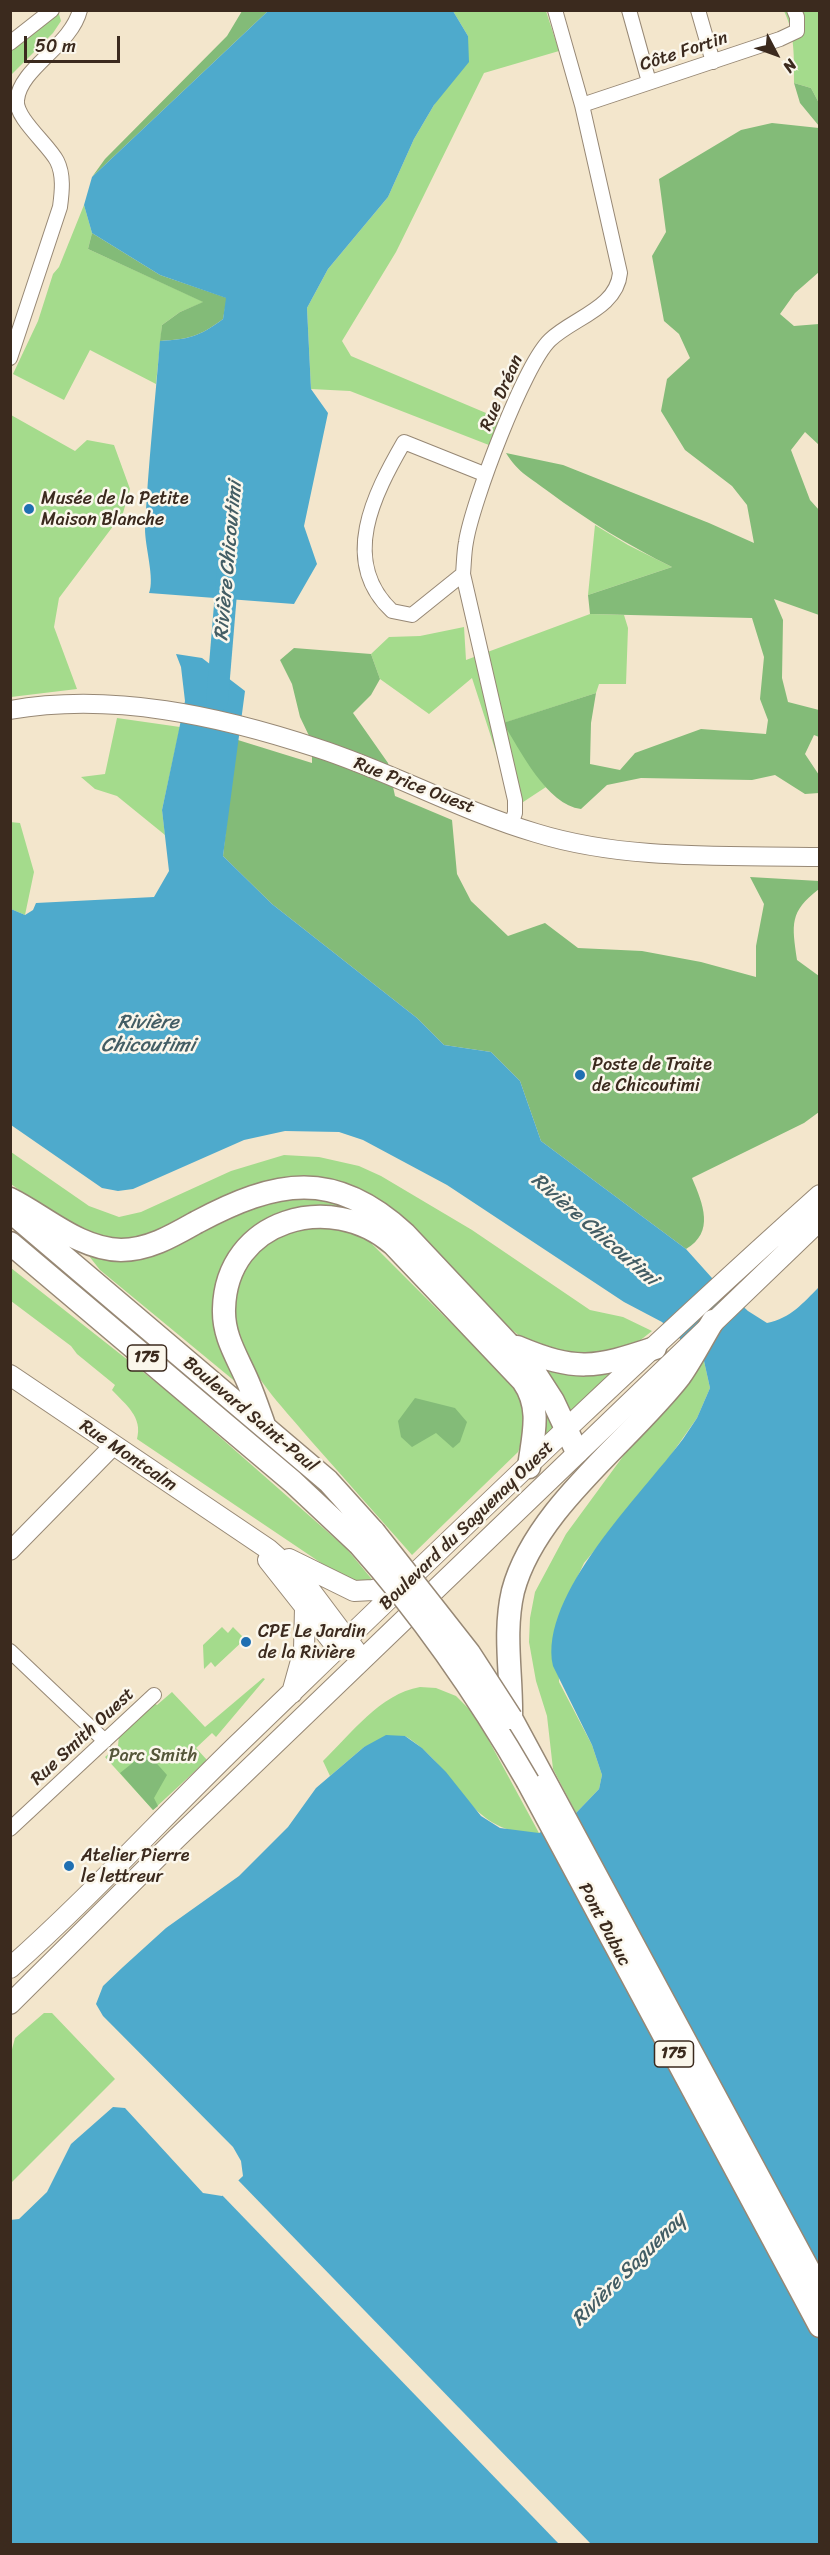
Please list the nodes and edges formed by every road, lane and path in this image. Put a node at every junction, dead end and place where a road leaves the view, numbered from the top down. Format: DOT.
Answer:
graph roads {
  1 [pos="52,10"];
  2 [pos="80,10"];
  3 [pos="555,10"];
  4 [pos="629,10"];
  5 [pos="698,10"];
  6 [pos="794,10"];
  7 [pos="10,43"];
  8 [pos="713,62"];
  9 [pos="649,82"];
  10 [pos="14,102"];
  11 [pos="582,105"];
  12 [pos="10,358"];
  13 [pos="479,472"];
  14 [pos="463,574"];
  15 [pos="10,710"];
  16 [pos="511,824"];
  17 [pos="819,857"];
  18 [pos="819,1196"];
  19 [pos="10,1199"];
  20 [pos="10,1211"];
  21 [pos="819,1220"];
  22 [pos="10,1243"];
  23 [pos="10,1258"];
  24 [pos="38,1265"];
  25 [pos="713,1321"];
  26 [pos="513,1346"];
  27 [pos="668,1362"];
  28 [pos="10,1375"];
  29 [pos="264,1425"];
  30 [pos="567,1430"];
  31 [pos="113,1446"];
  32 [pos="577,1452"];
  33 [pos="529,1467"];
  34 [pos="247,1536"];
  35 [pos="367,1538"];
  36 [pos="268,1549"];
  37 [pos="10,1551"];
  38 [pos="410,1581"];
  39 [pos="305,1608"];
  40 [pos="343,1645"];
  41 [pos="10,1651"];
  42 [pos="359,1662"];
  43 [pos="291,1694"];
  44 [pos="154,1695"];
  45 [pos="511,1718"];
  46 [pos="105,1741"];
  47 [pos="10,1829"];
  48 [pos="13,1962"];
  49 [pos="34,1981"];
  50 [pos="10,2004"];
  51 [pos="819,2291"];
  52 [pos="819,2326"];
  1 -- 7 [label="street"];
  2 -- 10 [label="street"];
  3 -- 11 [label="street, Rue Dréan"];
  4 -- 9 [label="street"];
  5 -- 8 [label="street"];
  6 -- 8 [label="street, Côte Fortin"];
  8 -- 9 [label="street, Côte Fortin"];
  9 -- 11 [label="street, Côte Fortin"];
  10 -- 12 [label="street"];
  11 -- 14 [label="street, Rue Dréan"];
  13 -- 14 [label="street"];
  14 -- 16 [label="street, Rue Dréan"];
  15 -- 16 [label="street, Rue Price Ouest"];
  16 -- 17 [label="street, Rue Price Ouest"];
  18 -- 27 [label="main road, Boulevard du Saguenay Ouest"];
  19 -- 26 [label="main road"];
  20 -- 29 [label="main road, Boulevard Saint-Paul / 175"];
  21 -- 25 [label="main road"];
  22 -- 24 [label="main road, Boulevard Saint-Paul / 175"];
  23 -- 24 [label="main road"];
  24 -- 35 [label="main road, Boulevard Saint-Paul / 175"];
  25 -- 27 [label="main road"];
  26 -- 27 [label="main road"];
  26 -- 30 [label="main road"];
  27 -- 30 [label="main road, Boulevard du Saguenay Ouest"];
  27 -- 32 [label="main road, Boulevard du Saguenay Ouest"];
  27 -- 45 [label="main road"];
  28 -- 31 [label="main road, Rue Montcalm"];
  29 -- 33 [label="main road"];
  29 -- 35 [label="main road, Boulevard Saint-Paul / 175"];
  30 -- 32 [label="main road"];
  30 -- 33 [label="main road, Boulevard du Saguenay Ouest"];
  31 -- 34 [label="main road, Rue Montcalm"];
  31 -- 37 [label="street"];
  32 -- 42 [label="main road, Boulevard du Saguenay Ouest"];
  33 -- 38 [label="main road, Boulevard du Saguenay Ouest"];
  34 -- 36 [label="main road, Rue Montcalm"];
  34 -- 39 [label="main road, Rue Montcalm"];
  35 -- 45 [label="main road, Pont Dubuc / 175, bridge"];
  35 -- 52 [label="main road, Pont Dubuc / 175, bridge"];
  36 -- 38 [label="main road"];
  36 -- 40 [label="main road, Rue Montcalm"];
  38 -- 40 [label="main road, Boulevard du Saguenay Ouest"];
  39 -- 40 [label="main road, Rue Montcalm"];
  39 -- 43 [label="main road"];
  40 -- 42 [label="main road, Rue Montcalm"];
  40 -- 43 [label="main road, Boulevard du Saguenay Ouest"];
  41 -- 46 [label="street"];
  42 -- 49 [label="main road, Boulevard du Saguenay Ouest"];
  43 -- 48 [label="main road, Boulevard du Saguenay Ouest"];
  44 -- 46 [label="street, Rue Smith Ouest"];
  45 -- 51 [label="main road, Pont Dubuc / 175"];
  46 -- 47 [label="street, Rue Smith Ouest"];
  48 -- 49 [label="street"];
  49 -- 50 [label="main road, Boulevard du Saguenay Ouest"];
}
